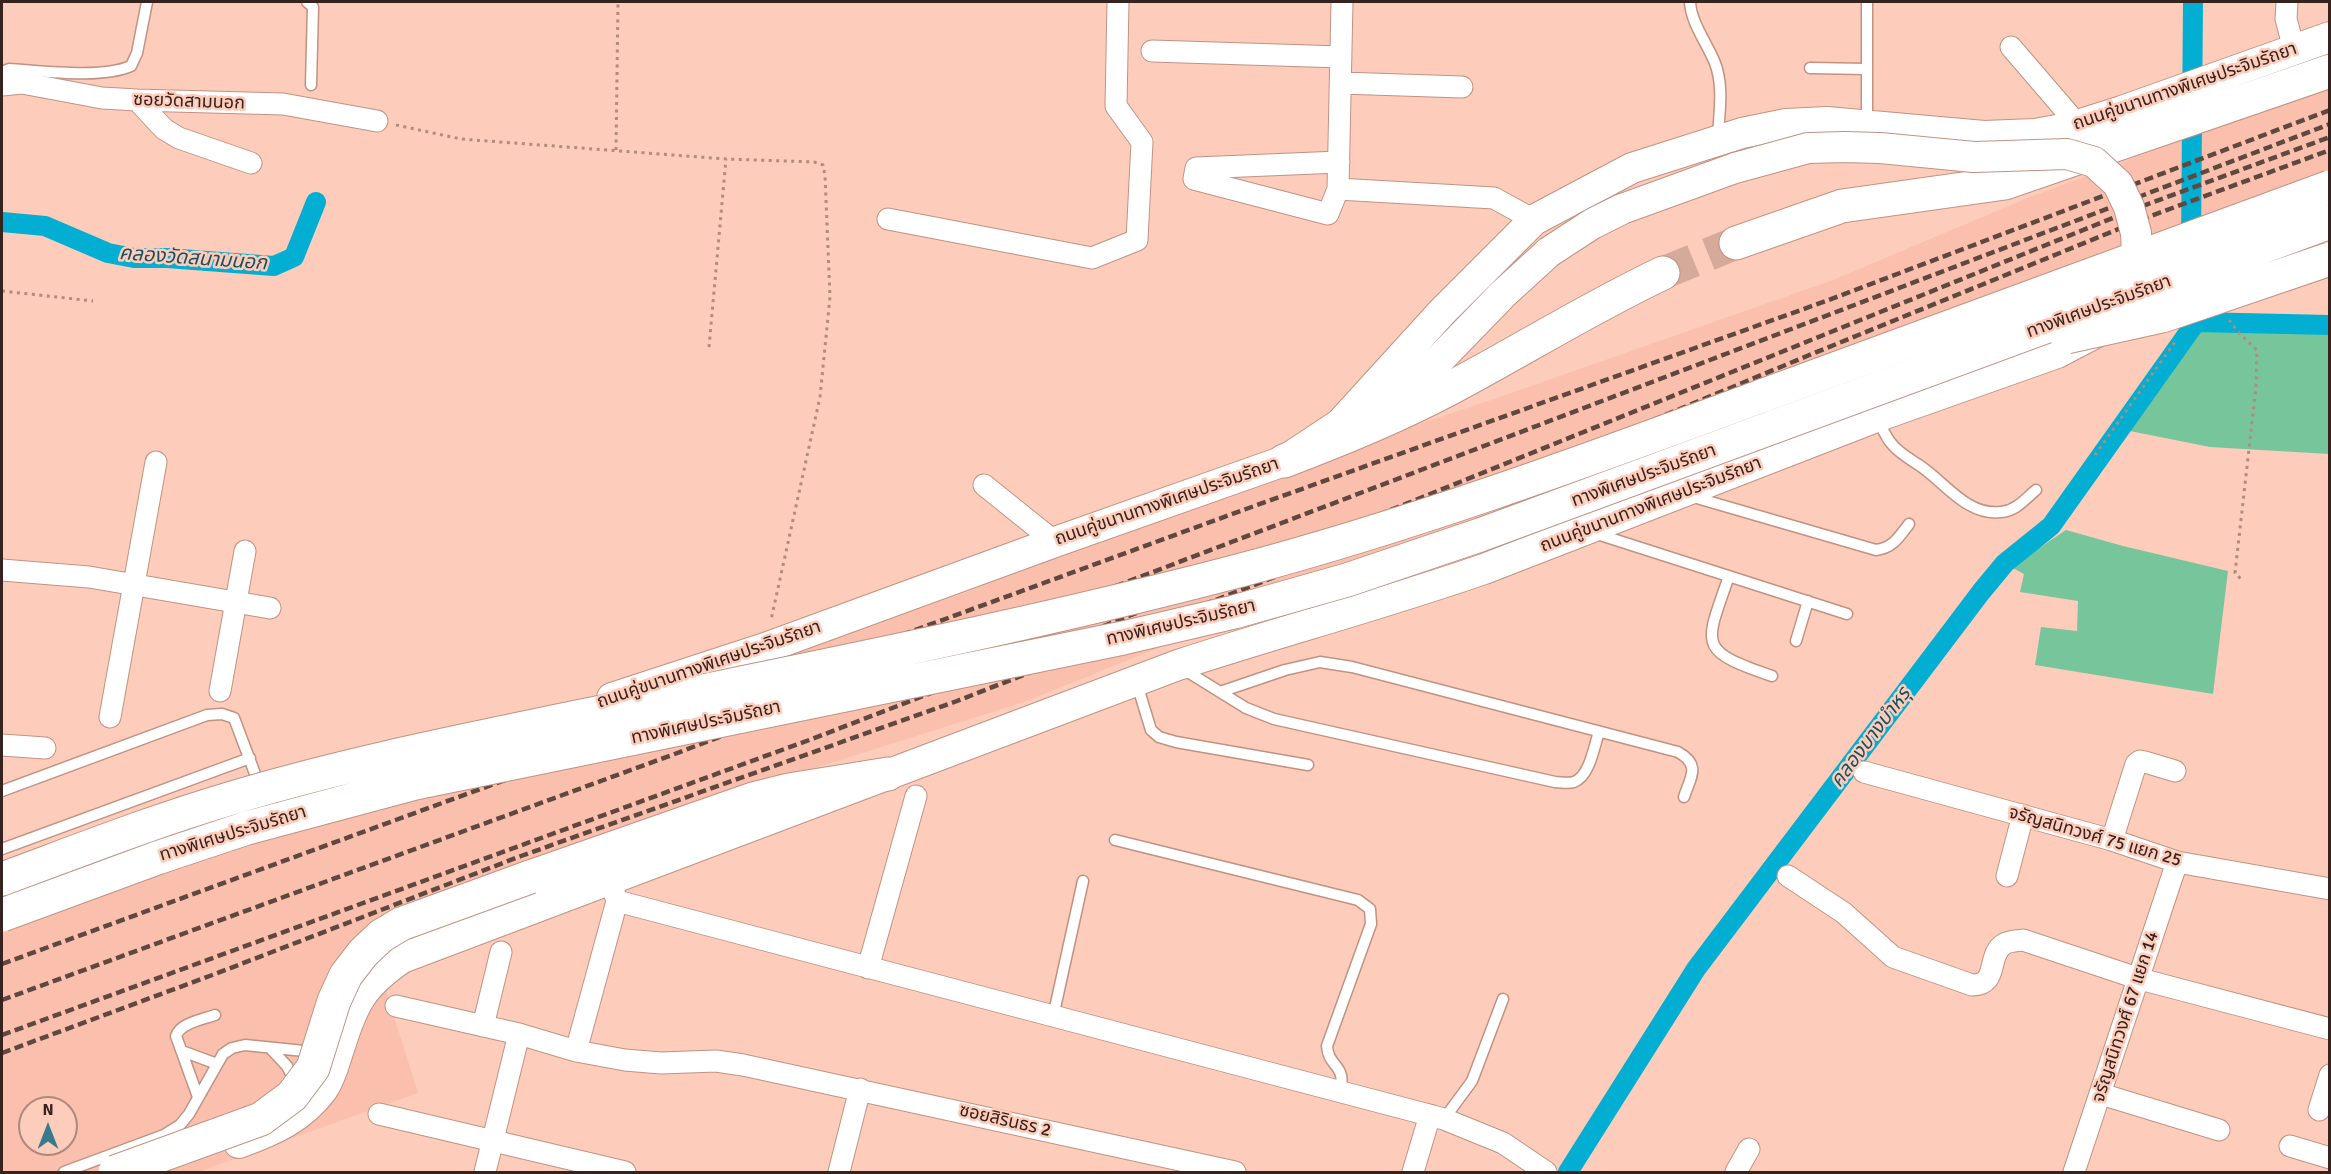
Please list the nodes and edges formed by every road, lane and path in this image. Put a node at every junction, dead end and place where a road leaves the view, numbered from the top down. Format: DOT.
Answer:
graph roads {
  1 [pos="147,2"];
  2 [pos="307,2"];
  3 [pos="618,2"];
  4 [pos="1118,2"];
  5 [pos="1342,2"];
  6 [pos="1690,2"];
  7 [pos="1867,2"];
  8 [pos="2287,2"];
  9 [pos="2330,37"];
  10 [pos="2011,47"];
  11 [pos="2294,49"];
  12 [pos="1152,51"];
  13 [pos="1341,57"];
  14 [pos="1810,68"];
  15 [pos="1867,69"];
  16 [pos="2330,71"];
  17 [pos="2,72"];
  18 [pos="1341,83"];
  19 [pos="2,85"];
  20 [pos="311,85"];
  21 [pos="1462,87"];
  22 [pos="137,100"];
  23 [pos="377,121"];
  24 [pos="2078,125"];
  25 [pos="1867,126"];
  26 [pos="1718,141"];
  27 [pos="616,150"];
  28 [pos="726,159"];
  29 [pos="1339,162"];
  30 [pos="251,163"];
  31 [pos="2330,187"];
  32 [pos="1338,189"];
  33 [pos="888,219"];
  34 [pos="1534,220"];
  35 [pos="2330,222"];
  36 [pos="1736,243"];
  37 [pos="2330,259"];
  38 [pos="1663,273"];
  39 [pos="2,291"];
  40 [pos="93,301"];
  41 [pos="2226,316"];
  42 [pos="2180,330"];
  43 [pos="2023,346"];
  44 [pos="709,347"];
  45 [pos="1876,417"];
  46 [pos="1340,424"];
  47 [pos="2095,456"];
  48 [pos="1284,461"];
  49 [pos="156,462"];
  50 [pos="984,485"];
  51 [pos="2036,490"];
  52 [pos="1681,493"];
  53 [pos="1909,524"];
  54 [pos="1585,531"];
  55 [pos="1055,542"];
  56 [pos="245,551"];
  57 [pos="2,570"];
  58 [pos="1729,576"];
  59 [pos="2243,581"];
  60 [pos="135,585"];
  61 [pos="1808,601"];
  62 [pos="237,602"];
  63 [pos="270,608"];
  64 [pos="1847,614"];
  65 [pos="1282,631"];
  66 [pos="1796,640"];
  67 [pos="765,648"];
  68 [pos="1178,665"];
  69 [pos="1772,676"];
  70 [pos="1136,681"];
  71 [pos="220,691"];
  72 [pos="1220,692"];
  73 [pos="110,717"];
  74 [pos="1599,732"];
  75 [pos="2,745"];
  76 [pos="45,748"];
  77 [pos="249,758"];
  78 [pos="1308,765"];
  79 [pos="2175,771"];
  80 [pos="1864,772"];
  81 [pos="888,774"];
  82 [pos="2,791"];
  83 [pos="916,796"];
  84 [pos="1684,796"];
  85 [pos="264,799"];
  86 [pos="2023,815"];
  87 [pos="1115,840"];
  88 [pos="2112,840"];
  89 [pos="2,849"];
  90 [pos="2177,862"];
  91 [pos="1788,876"];
  92 [pos="2007,876"];
  93 [pos="2,879"];
  94 [pos="1083,881"];
  95 [pos="2330,889"];
  96 [pos="613,890"];
  97 [pos="2,904"];
  98 [pos="2,915"];
  99 [pos="501,952"];
  100 [pos="868,968"];
  101 [pos="2140,979"];
  102 [pos="1503,999"];
  103 [pos="396,1006"];
  104 [pos="216,1015"];
  105 [pos="1053,1017"];
  106 [pos="483,1026"];
  107 [pos="2330,1029"];
  108 [pos="519,1034"];
  109 [pos="340,1044"];
  110 [pos="270,1048"];
  111 [pos="576,1051"];
  112 [pos="182,1052"];
  113 [pos="217,1064"];
  114 [pos="2330,1075"];
  115 [pos="860,1089"];
  116 [pos="1340,1090"];
  117 [pos="2101,1094"];
  118 [pos="198,1097"];
  119 [pos="2319,1110"];
  120 [pos="379,1114"];
  121 [pos="1437,1117"];
  122 [pos="292,1120"];
  123 [pos="2219,1130"];
  124 [pos="493,1141"];
  125 [pos="2290,1146"];
  126 [pos="1749,1149"];
  127 [pos="2330,1158"];
  128 [pos="64,1173"];
  129 [pos="115,1173"];
  130 [pos="160,1173"];
  131 [pos="485,1173"];
  132 [pos="625,1173"];
  133 [pos="839,1173"];
  134 [pos="1235,1173"];
  135 [pos="1413,1173"];
  136 [pos="1546,1173"];
  137 [pos="1736,1173"];
  138 [pos="2074,1173"];
  1 -- 17 [label="lane"];
  2 -- 20 [label="lane"];
  3 -- 27 [label="path"];
  4 -- 33 [label="street"];
  5 -- 13 [label="street"];
  6 -- 26 [label="lane"];
  7 -- 15 [label="lane"];
  8 -- 11 [label="street"];
  9 -- 11 [label="main road, ถนนคู่ขนานทางพิเศษประจิมรัถยา"];
  10 -- 24 [label="street"];
  11 -- 24 [label="main road, ถนนคู่ขนานทางพิเศษประจิมรัถยา"];
  12 -- 13 [label="street"];
  13 -- 18 [label="street"];
  14 -- 15 [label="lane"];
  15 -- 25 [label="lane"];
  16 -- 36 [label="main road"];
  18 -- 21 [label="street"];
  18 -- 29 [label="street"];
  19 -- 22 [label="street, ซอยวัดสามนอก"];
  22 -- 23 [label="street, ซอยวัดสามนอก"];
  22 -- 30 [label="street"];
  23 -- 27 [label="path"];
  24 -- 25 [label="main road, ถนนคู่ขนานทางพิเศษประจิมรัถยา"];
  25 -- 26 [label="main road, ถนนคู่ขนานทางพิเศษประจิมรัถยา"];
  26 -- 34 [label="main road, ถนนคู่ขนานทางพิเศษประจิมรัถยา"];
  27 -- 28 [label="path"];
  28 -- 44 [label="path"];
  28 -- 67 [label="path"];
  29 -- 32 [label="street"];
  29 -- 32 [label="street"];
  31 -- 93 [label="main road, ทางพิเศษประจิมรัถยา, bridge"];
  32 -- 34 [label="street"];
  34 -- 46 [label="main road, ถนนคู่ขนานทางพิเศษประจิมรัถยา"];
  35 -- 45 [label="main road, ถนนคู่ขนานทางพิเศษประจิมรัถยา"];
  35 -- 98 [label="main road, ทางพิเศษประจิมรัถยา, bridge"];
  37 -- 43 [label="main road, bridge"];
  38 -- 48 [label="main road"];
  39 -- 40 [label="path"];
  41 -- 59 [label="path"];
  42 -- 47 [label="path"];
  43 -- 46 [label="main road, bridge"];
  43 -- 65 [label="main road"];
  45 -- 51 [label="lane"];
  45 -- 52 [label="main road, ถนนคู่ขนานทางพิเศษประจิมรัถยา"];
  46 -- 48 [label="main road, ถนนคู่ขนานทางพิเศษประจิมรัถยา"];
  48 -- 55 [label="main road, ถนนคู่ขนานทางพิเศษประจิมรัถยา"];
  49 -- 60 [label="street"];
  50 -- 55 [label="street"];
  52 -- 53 [label="lane"];
  52 -- 54 [label="main road, ถนนคู่ขนานทางพิเศษประจิมรัถยา"];
  54 -- 58 [label="lane"];
  54 -- 65 [label="main road, ถนนคู่ขนานทางพิเศษประจิมรัถยา"];
  55 -- 67 [label="main road, ถนนคู่ขนานทางพิเศษประจิมรัถยา"];
  56 -- 62 [label="street"];
  57 -- 60 [label="street"];
  58 -- 61 [label="lane"];
  58 -- 69 [label="lane"];
  60 -- 62 [label="street"];
  60 -- 73 [label="street"];
  61 -- 64 [label="lane"];
  61 -- 66 [label="lane"];
  62 -- 63 [label="street"];
  62 -- 71 [label="street"];
  65 -- 68 [label="main road, ถนนคู่ขนานทางพิเศษประจิมรัถยา"];
  67 -- 97 [label="main road, ถนนคู่ขนานทางพิเศษประจิมรัถยา"];
  68 -- 70 [label="main road, ถนนคู่ขนานทางพิเศษประจิมรัถยา"];
  68 -- 72 [label="lane"];
  70 -- 78 [label="lane"];
  70 -- 81 [label="main road, ถนนคู่ขนานทางพิเศษประจิมรัถยา"];
  72 -- 74 [label="lane"];
  72 -- 74 [label="lane"];
  74 -- 84 [label="lane"];
  75 -- 76 [label="street"];
  77 -- 82 [label="lane"];
  77 -- 85 [label="lane"];
  77 -- 89 [label="lane"];
  79 -- 88 [label="street"];
  80 -- 86 [label="street, จรัญสนิทวงศ์ 75 แยก 25"];
  81 -- 96 [label="main road, ถนนคู่ขนานทางพิเศษประจิมรัถยา"];
  81 -- 129 [label="main road, bridge"];
  83 -- 100 [label="street"];
  86 -- 88 [label="street, จรัญสนิทวงศ์ 75 แยก 25"];
  86 -- 92 [label="street"];
  87 -- 116 [label="lane"];
  88 -- 90 [label="street, จรัญสนิทวงศ์ 75 แยก 25"];
  90 -- 95 [label="street, จรัญสนิทวงศ์ 75 แยก 25"];
  90 -- 101 [label="street, จรัญสนิทวงศ์ 67 แยก 14"];
  91 -- 101 [label="street"];
  94 -- 105 [label="lane"];
  96 -- 100 [label="street"];
  96 -- 109 [label="main road, ถนนคู่ขนานทางพิเศษประจิมรัถยา"];
  96 -- 111 [label="street"];
  99 -- 106 [label="street"];
  100 -- 105 [label="street"];
  101 -- 107 [label="street"];
  101 -- 117 [label="street, จรัญสนิทวงศ์ 67 แยก 14"];
  102 -- 121 [label="lane"];
  103 -- 106 [label="street, ซอยสิรินธร 2"];
  104 -- 112 [label="lane"];
  105 -- 116 [label="street"];
  106 -- 108 [label="street, ซอยสิรินธร 2"];
  108 -- 111 [label="street, ซอยสิรินธร 2"];
  108 -- 124 [label="street"];
  109 -- 110 [label="lane"];
  109 -- 122 [label="main road, ถนนคู่ขนานทางพิเศษประจิมรัถยา"];
  110 -- 113 [label="lane"];
  110 -- 122 [label="lane"];
  111 -- 115 [label="street, ซอยสิรินธร 2"];
  112 -- 113 [label="lane"];
  112 -- 118 [label="lane"];
  113 -- 118 [label="lane"];
  114 -- 119 [label="street"];
  115 -- 133 [label="street"];
  115 -- 134 [label="street, ซอยสิรินธร 2"];
  116 -- 121 [label="street"];
  117 -- 123 [label="street"];
  117 -- 138 [label="street, จรัญสนิทวงศ์ 67 แยก 14"];
  118 -- 128 [label="lane"];
  120 -- 124 [label="street"];
  121 -- 135 [label="street"];
  121 -- 136 [label="street"];
  122 -- 130 [label="main road, ถนนคู่ขนานทางพิเศษประจิมรัถยา"];
  124 -- 131 [label="street"];
  124 -- 132 [label="street"];
  125 -- 127 [label="street"];
  126 -- 137 [label="street"];
}
